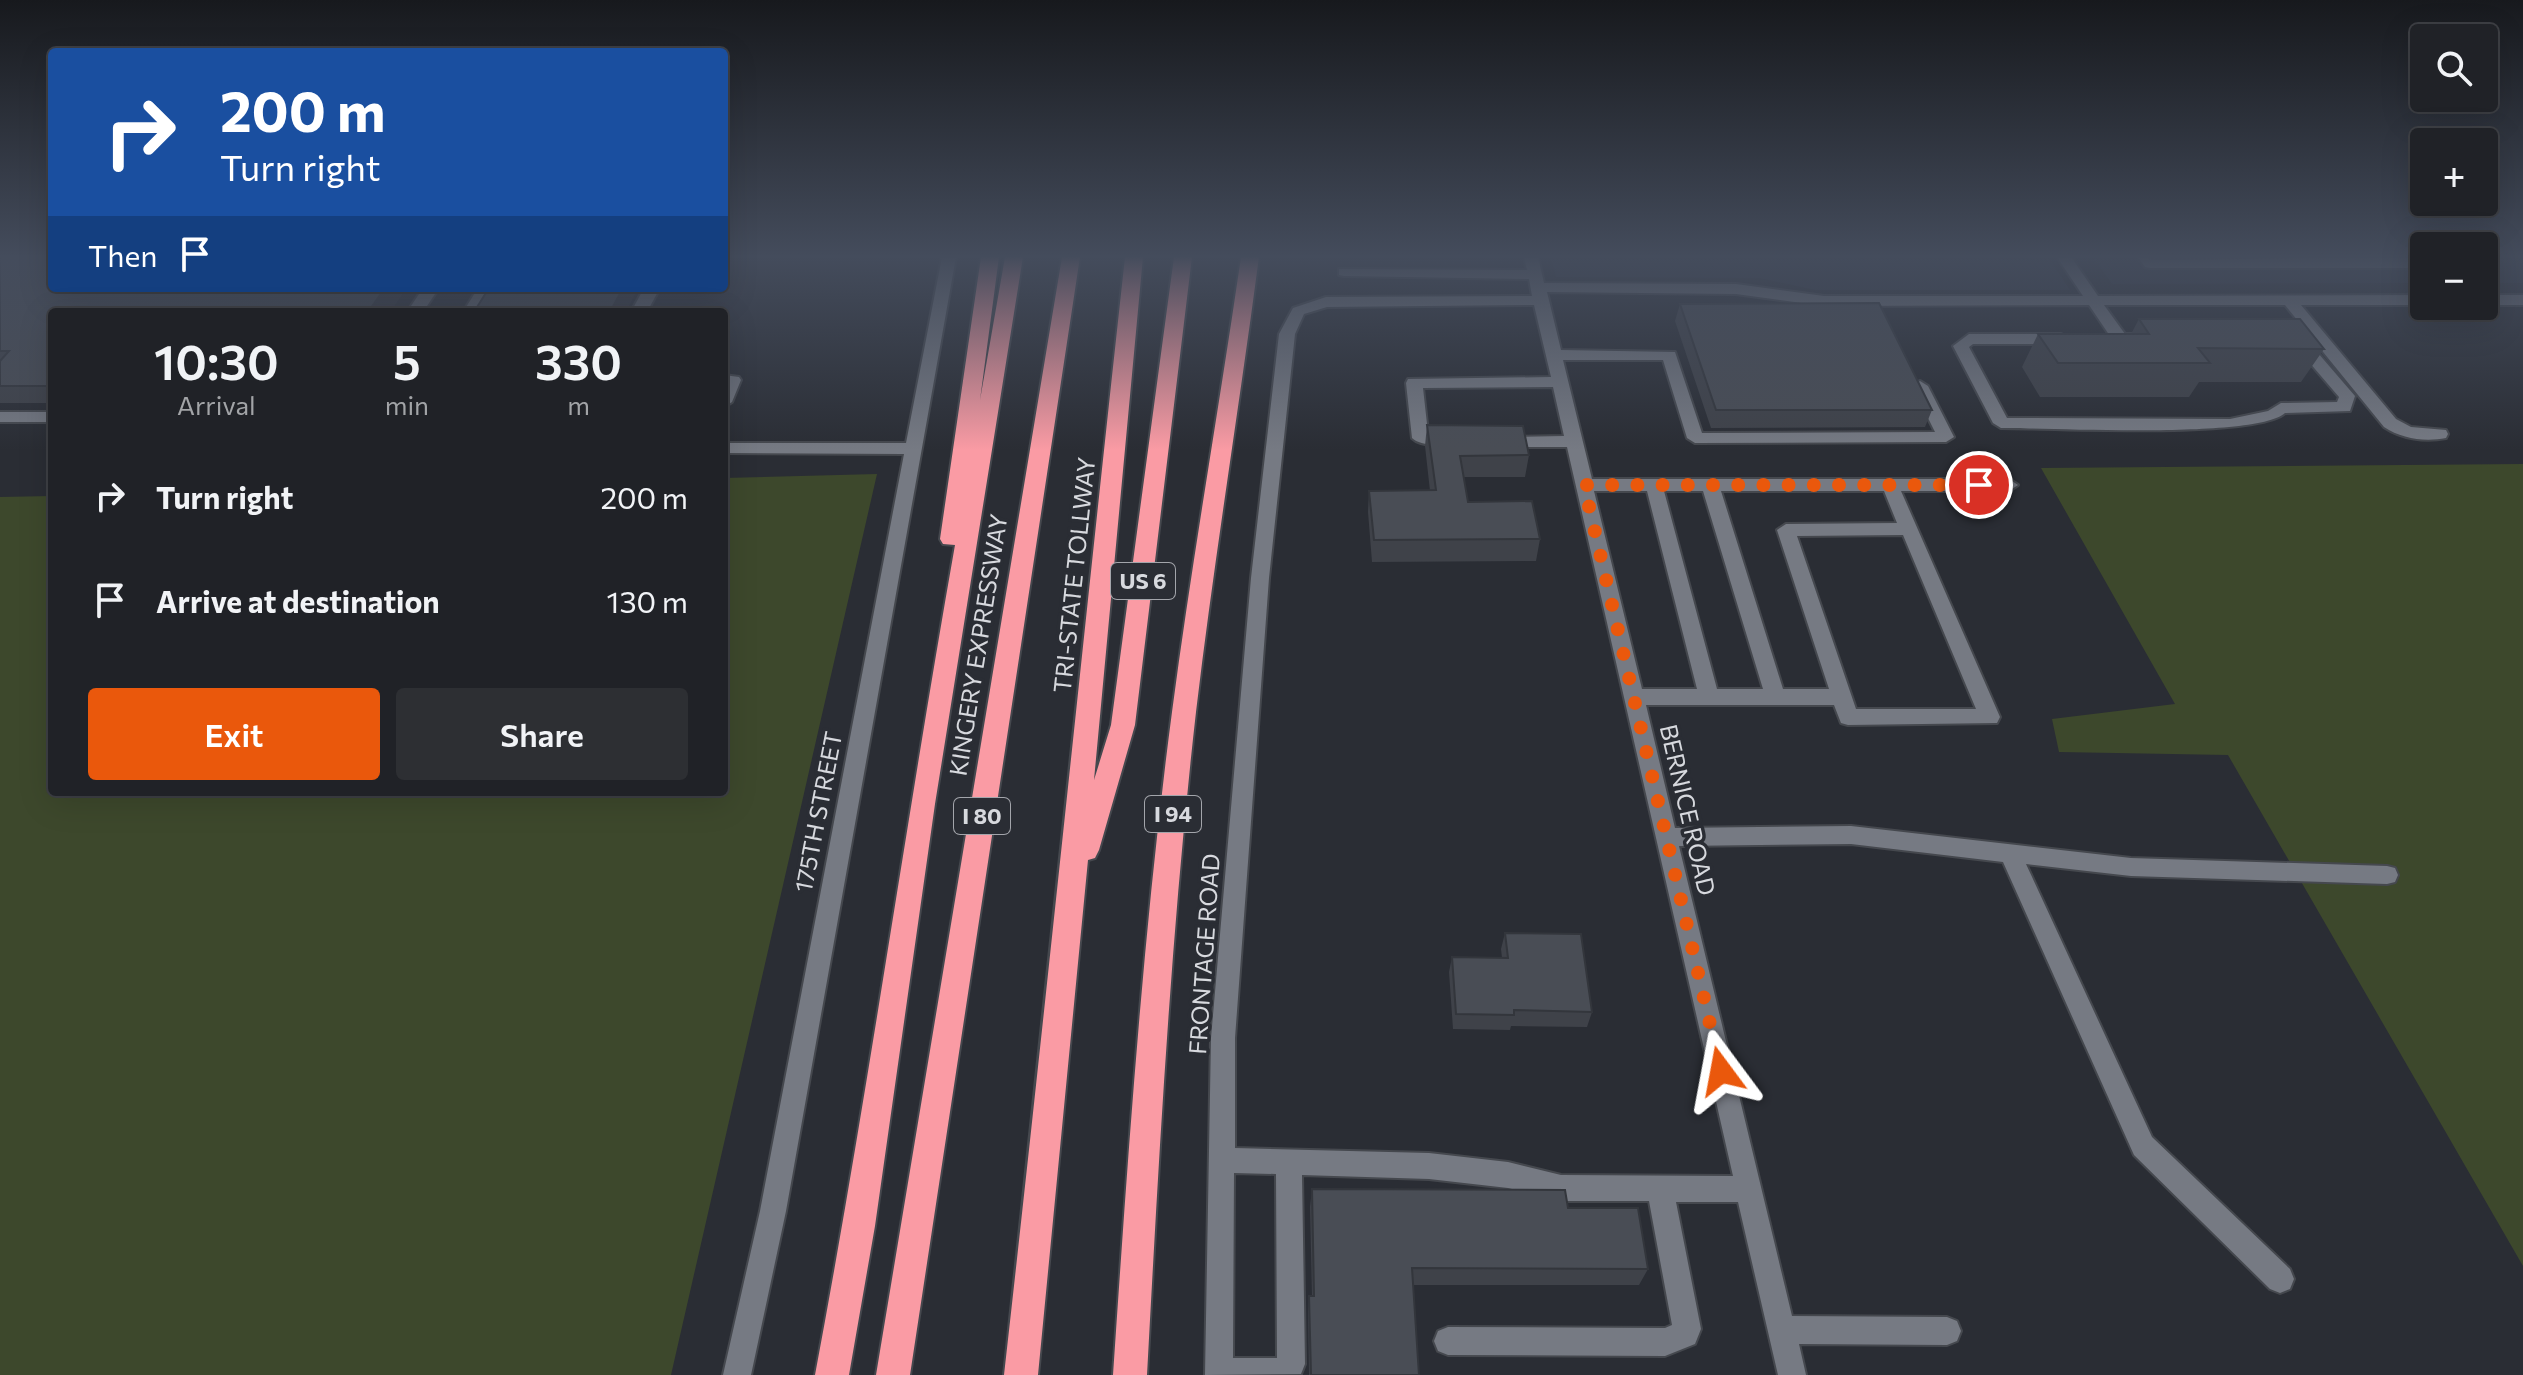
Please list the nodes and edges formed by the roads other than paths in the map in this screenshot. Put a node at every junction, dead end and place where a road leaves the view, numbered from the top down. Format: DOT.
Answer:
graph roads {
  1 [pos="937,321"];
  2 [pos="981,321"];
  3 [pos="1003,321"];
  4 [pos="1061,321"];
  5 [pos="1127,321"];
  6 [pos="1175,321"];
  7 [pos="1240,321"];
  8 [pos="1292,321"];
  9 [pos="1546,321"];
  10 [pos="2104,321"];
  11 [pos="2306,321"];
  12 [pos="2282,338"];
  13 [pos="2074,339"];
  14 [pos="2164,339"];
  15 [pos="1554,355"];
  16 [pos="1913,373"];
  17 [pos="1560,382"];
  18 [pos="0,417"];
  19 [pos="48,417"];
  20 [pos="2440,434"];
  21 [pos="1574,441"];
  22 [pos="728,448"];
  23 [pos="913,449"];
  24 [pos="1584,485"];
  25 [pos="1654,485"];
  26 [pos="1710,485"];
  27 [pos="1890,485"];
  28 [pos="2009,485"];
  29 [pos="1909,529"];
  30 [pos="1634,697"];
  31 [pos="1709,697"];
  32 [pos="1775,697"];
  33 [pos="1842,697"];
  34 [pos="922,804"];
  35 [pos="1666,837"];
  36 [pos="2010,853"];
  37 [pos="2387,875"];
  38 [pos="1072,898"];
  39 [pos="1221,1160"];
  40 [pos="1289,1162"];
  41 [pos="1660,1189"];
  42 [pos="1749,1189"];
  43 [pos="2280,1279"];
  44 [pos="1782,1330"];
  45 [pos="1947,1331"];
  46 [pos="1448,1341"];
  47 [pos="1219,1374"];
  48 [pos="737,1375"];
  49 [pos="832,1375"];
  50 [pos="893,1375"];
  51 [pos="1021,1375"];
  52 [pos="1130,1375"];
  53 [pos="1792,1375"];
  1 -- 23 [label="street, 175TH STREET"];
  2 -- 34 [label="highway"];
  3 -- 34 [label="highway"];
  4 -- 50 [label="highway, KINGERY EXPRESSWAY / I 80"];
  5 -- 38 [label="highway, TRI-STATE TOLLWAY"];
  6 -- 38 [label="highway, US 6"];
  7 -- 52 [label="highway, I 94"];
  8 -- 39 [label="street, FRONTAGE ROAD"];
  9 -- 15 [label="street, BERNICE ROAD"];
  10 -- 14 [label="street"];
  11 -- 20 [label="street"];
  12 -- 13 [label="street"];
  15 -- 16 [label="street"];
  15 -- 17 [label="street, BERNICE ROAD"];
  17 -- 21 [label="street, BERNICE ROAD"];
  17 -- 21 [label="street"];
  18 -- 19 [label="street"];
  21 -- 24 [label="street, BERNICE ROAD"];
  22 -- 23 [label="street"];
  23 -- 48 [label="street, 175TH STREET"];
  24 -- 25 [label="street"];
  24 -- 30 [label="street, BERNICE ROAD"];
  25 -- 26 [label="street"];
  25 -- 31 [label="street"];
  26 -- 27 [label="street"];
  26 -- 32 [label="street"];
  27 -- 28 [label="street"];
  27 -- 29 [label="street"];
  29 -- 33 [label="street"];
  29 -- 33 [label="street"];
  30 -- 31 [label="street"];
  30 -- 35 [label="street, BERNICE ROAD"];
  31 -- 32 [label="street"];
  32 -- 33 [label="street"];
  34 -- 49 [label="highway"];
  35 -- 36 [label="street"];
  35 -- 42 [label="street, BERNICE ROAD"];
  36 -- 37 [label="street"];
  36 -- 43 [label="street"];
  38 -- 51 [label="highway"];
  39 -- 40 [label="street"];
  39 -- 47 [label="street, FRONTAGE ROAD"];
  40 -- 41 [label="street"];
  40 -- 47 [label="street"];
  41 -- 42 [label="street"];
  41 -- 46 [label="street"];
  42 -- 44 [label="street, BERNICE ROAD"];
  44 -- 45 [label="street"];
  44 -- 53 [label="street, BERNICE ROAD"];
}
